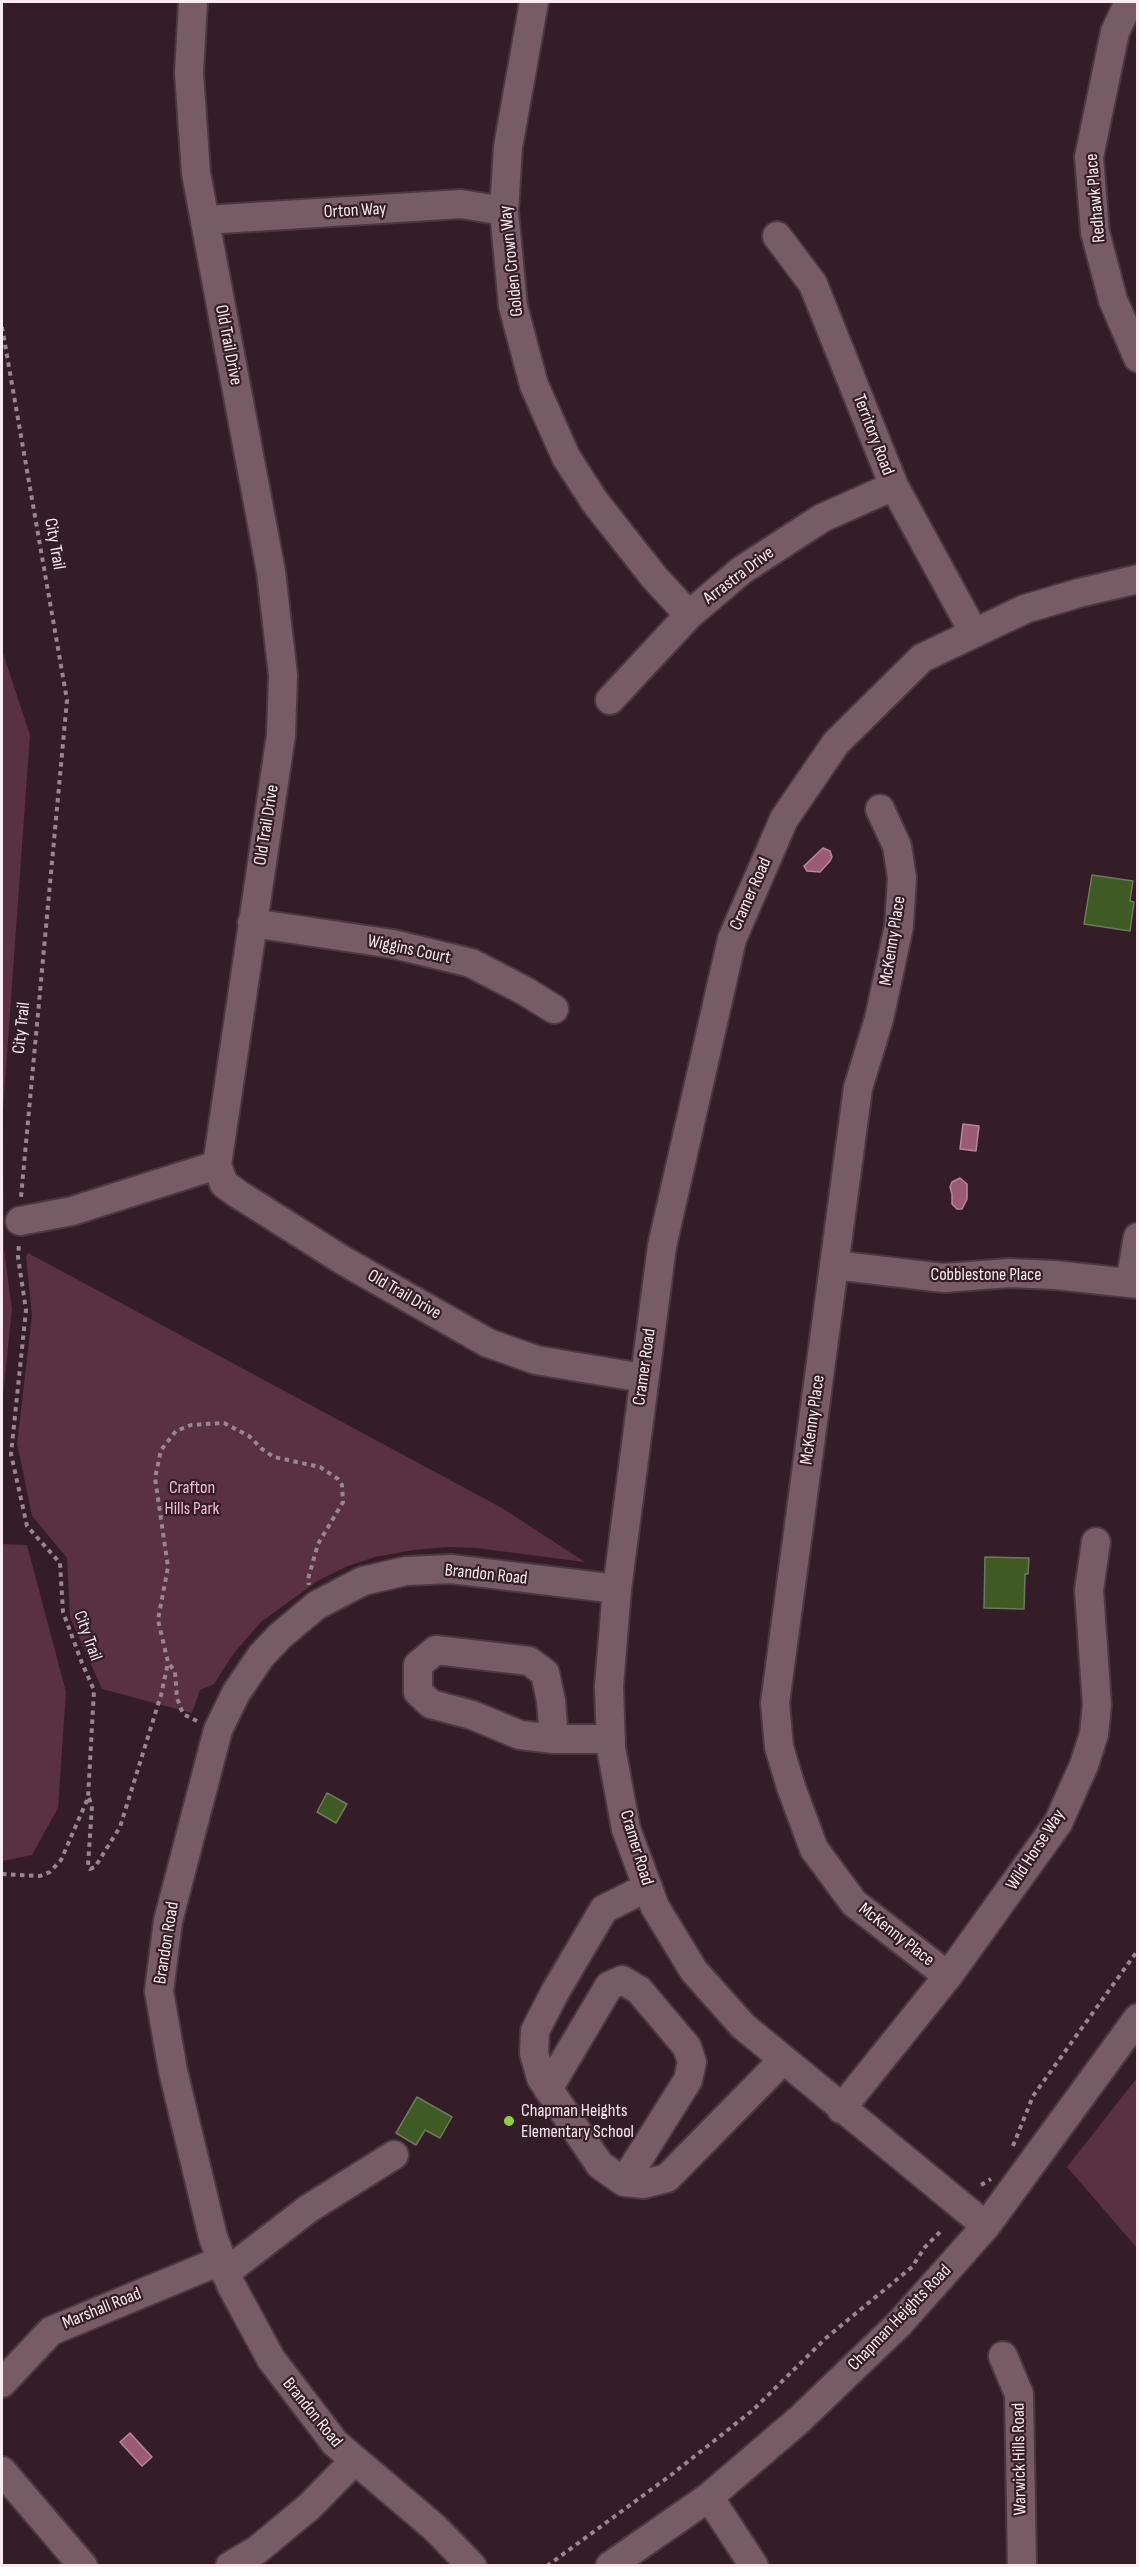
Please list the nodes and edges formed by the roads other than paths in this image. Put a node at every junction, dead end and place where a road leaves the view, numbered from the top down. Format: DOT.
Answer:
graph roads {
  1 [pos="193,2"];
  2 [pos="534,2"];
  3 [pos="1129,2"];
  4 [pos="504,211"];
  5 [pos="205,220"];
  6 [pos="777,236"];
  7 [pos="1137,358"];
  8 [pos="894,486"];
  9 [pos="1137,579"];
  10 [pos="689,615"];
  11 [pos="974,633"];
  12 [pos="610,700"];
  13 [pos="880,809"];
  14 [pos="252,922"];
  15 [pos="554,1009"];
  16 [pos="217,1166"];
  17 [pos="20,1221"];
  18 [pos="1137,1237"];
  19 [pos="834,1265"];
  20 [pos="1134,1284"];
  21 [pos="644,1378"];
  22 [pos="1096,1542"];
  23 [pos="617,1589"];
  24 [pos="554,1739"];
  25 [pos="611,1739"];
  26 [pos="648,1887"];
  27 [pos="948,1976"];
  28 [pos="1137,2018"];
  29 [pos="783,2060"];
  30 [pos="548,2089"];
  31 [pos="841,2109"];
  32 [pos="394,2155"];
  33 [pos="624,2182"];
  34 [pos="986,2226"];
  35 [pos="223,2267"];
  36 [pos="1003,2356"];
  37 [pos="2,2383"];
  38 [pos="354,2461"];
  39 [pos="2,2471"];
  40 [pos="709,2497"];
  41 [pos="83,2565"];
  42 [pos="230,2565"];
  43 [pos="472,2565"];
  44 [pos="610,2565"];
  45 [pos="754,2565"];
  46 [pos="1022,2565"];
  1 -- 5 [label="street, Old Trail Drive"];
  2 -- 4 [label="street, Golden Crown Way"];
  3 -- 7 [label="street, Redhawk Place"];
  4 -- 5 [label="street, Orton Way"];
  4 -- 10 [label="street, Golden Crown Way"];
  5 -- 14 [label="street, Old Trail Drive"];
  6 -- 8 [label="street, Territory Road"];
  8 -- 10 [label="street, Arrastra Drive"];
  8 -- 11 [label="street, Territory Road"];
  9 -- 11 [label="street, Cramer Road"];
  10 -- 12 [label="street, Arrastra Drive"];
  11 -- 21 [label="street, Cramer Road"];
  13 -- 19 [label="street, McKenny Place"];
  14 -- 15 [label="street, Wiggins Court"];
  14 -- 16 [label="street, Old Trail Drive"];
  16 -- 17 [label="street"];
  16 -- 21 [label="street, Old Trail Drive"];
  18 -- 20 [label="street"];
  19 -- 20 [label="street, Cobblestone Place"];
  19 -- 27 [label="street, McKenny Place"];
  21 -- 23 [label="street, Cramer Road"];
  22 -- 27 [label="street, Wild Horse Way"];
  23 -- 25 [label="street, Cramer Road"];
  23 -- 35 [label="street, Brandon Road"];
  24 -- 24 [label="street"];
  24 -- 25 [label="street"];
  25 -- 26 [label="street, Cramer Road"];
  26 -- 29 [label="street, Cramer Road"];
  26 -- 30 [label="street"];
  27 -- 31 [label="street, Wild Horse Way"];
  28 -- 34 [label="street, Chapman Heights Road"];
  29 -- 31 [label="street, Cramer Road"];
  29 -- 33 [label="street"];
  30 -- 33 [label="street"];
  30 -- 33 [label="street"];
  31 -- 34 [label="street, Cramer Road"];
  32 -- 35 [label="street, Marshall Road"];
  34 -- 40 [label="street, Chapman Heights Road"];
  35 -- 37 [label="street, Marshall Road"];
  35 -- 38 [label="street, Brandon Road"];
  36 -- 46 [label="street, Warwick Hills Road"];
  38 -- 42 [label="street"];
  38 -- 43 [label="street, Brandon Road"];
  39 -- 41 [label="street"];
  40 -- 44 [label="street, Chapman Heights Road"];
  40 -- 45 [label="street"];
}
